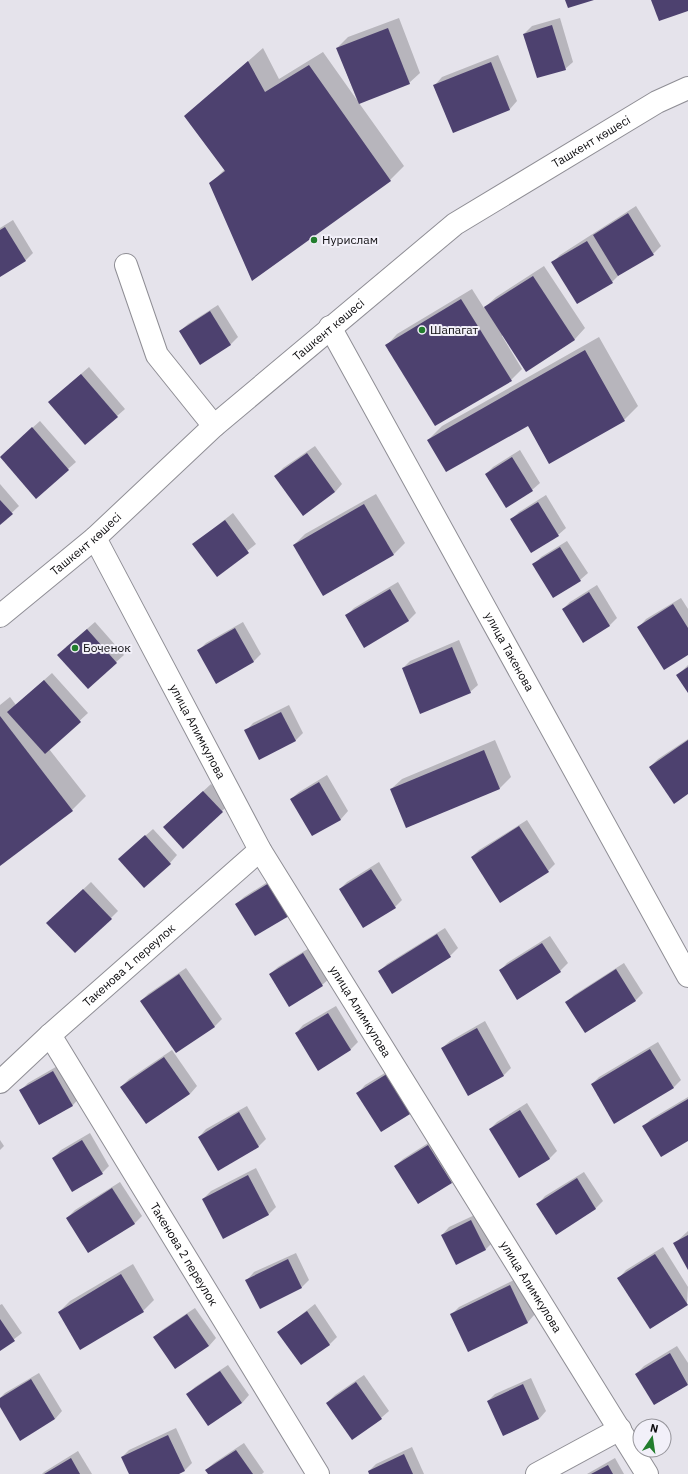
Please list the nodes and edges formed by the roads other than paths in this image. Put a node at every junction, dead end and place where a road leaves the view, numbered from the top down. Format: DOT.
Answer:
graph roads {
  1 [pos="688,88"];
  2 [pos="126,265"];
  3 [pos="330,327"];
  4 [pos="214,426"];
  5 [pos="95,538"];
  6 [pos="0,616"];
  7 [pos="260,850"];
  8 [pos="685,966"];
  9 [pos="50,1034"];
  10 [pos="0,1082"];
  11 [pos="620,1429"];
  12 [pos="318,1474"];
  13 [pos="537,1474"];
  14 [pos="647,1474"];
  1 -- 3 [label="street, Ташкент көшесі"];
  2 -- 4 [label="street"];
  3 -- 4 [label="street, Ташкент көшесі"];
  3 -- 8 [label="street, улица Такенова"];
  4 -- 5 [label="street, Ташкент көшесі"];
  5 -- 6 [label="street, Ташкент көшесі"];
  5 -- 7 [label="street, улица Алимкулова"];
  7 -- 9 [label="street, Такенова 1 переулок"];
  7 -- 11 [label="street, улица Алимкулова"];
  9 -- 10 [label="street, Такенова 1 переулок"];
  9 -- 12 [label="street, Такенова 2 переулок"];
  11 -- 13 [label="street"];
  11 -- 14 [label="street, улица Алимкулова"];
}
